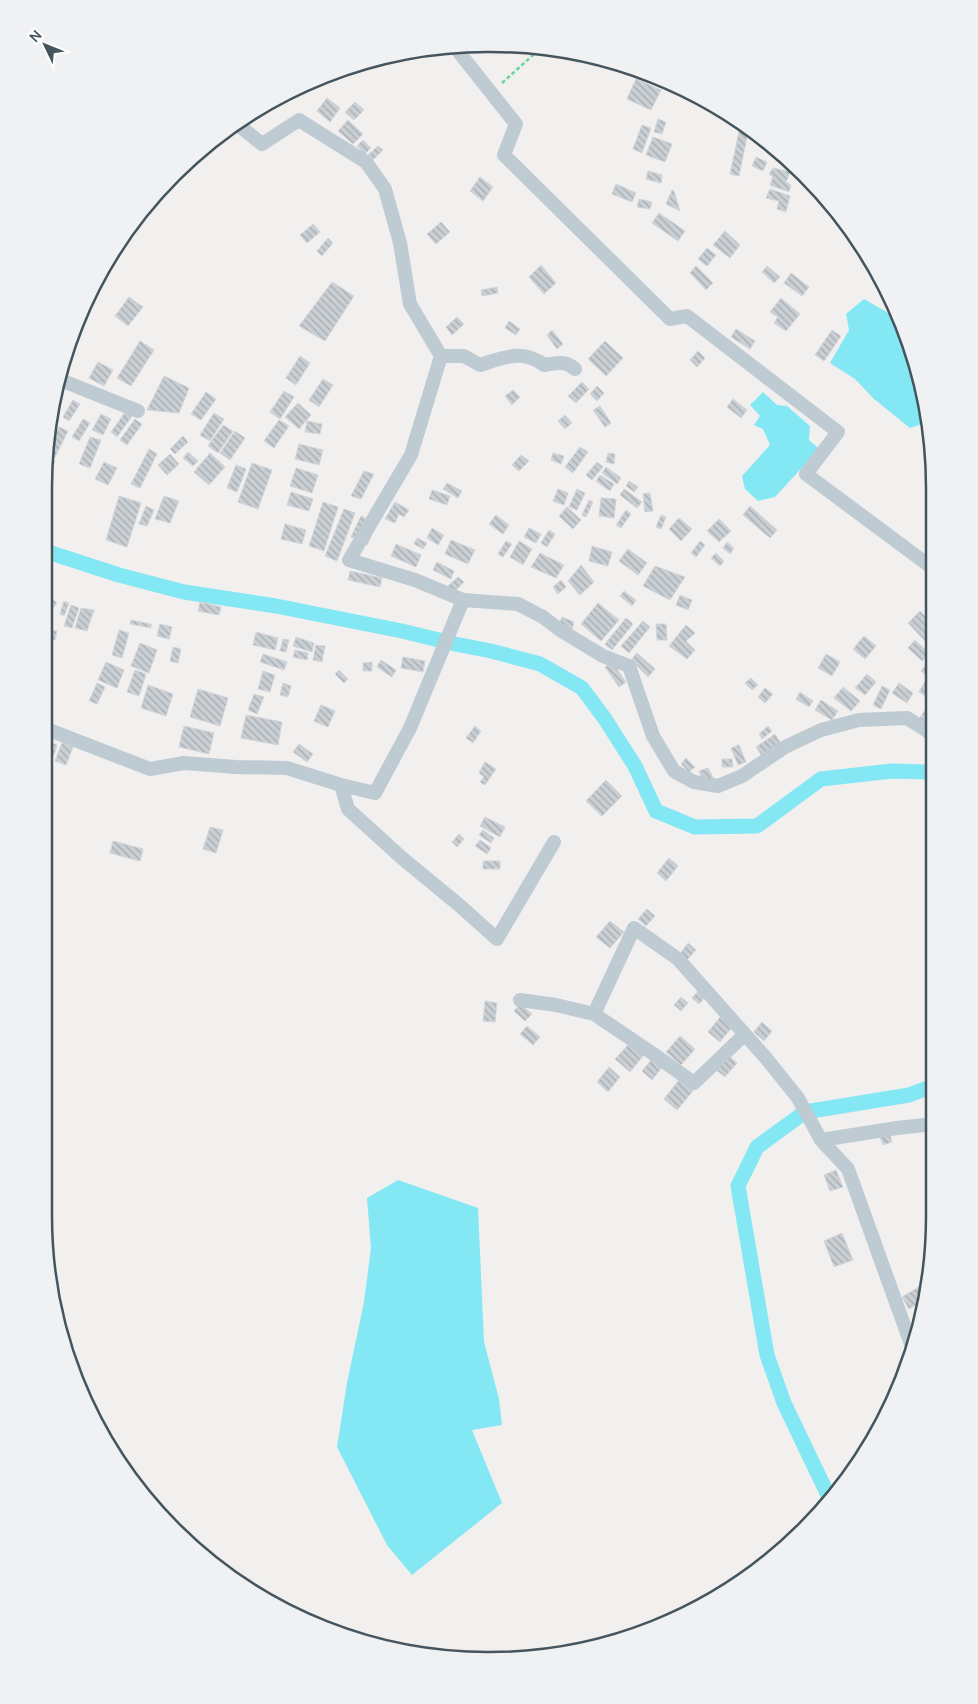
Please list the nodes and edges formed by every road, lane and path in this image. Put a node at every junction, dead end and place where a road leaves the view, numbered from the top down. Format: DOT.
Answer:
graph roads {
  1 [pos="460,53"];
  2 [pos="534,55"];
  3 [pos="492,93"];
  4 [pos="243,128"];
  5 [pos="441,356"];
  6 [pos="575,370"];
  7 [pos="66,382"];
  8 [pos="138,411"];
  9 [pos="926,563"];
  10 [pos="463,600"];
  11 [pos="926,730"];
  12 [pos="52,731"];
  13 [pos="341,785"];
  14 [pos="554,842"];
  15 [pos="520,1000"];
  16 [pos="594,1014"];
  17 [pos="745,1034"];
  18 [pos="926,1125"];
  19 [pos="821,1140"];
  20 [pos="908,1336"];
  1 -- 3 [label="street"];
  2 -- 3 [label="path"];
  3 -- 9 [label="street"];
  4 -- 5 [label="street"];
  5 -- 6 [label="street"];
  5 -- 10 [label="street"];
  7 -- 8 [label="street"];
  10 -- 11 [label="street"];
  10 -- 13 [label="street"];
  12 -- 13 [label="street"];
  13 -- 14 [label="street"];
  15 -- 16 [label="street"];
  16 -- 17 [label="street"];
  16 -- 17 [label="street"];
  17 -- 19 [label="street"];
  18 -- 19 [label="street"];
  19 -- 20 [label="street"];
}
